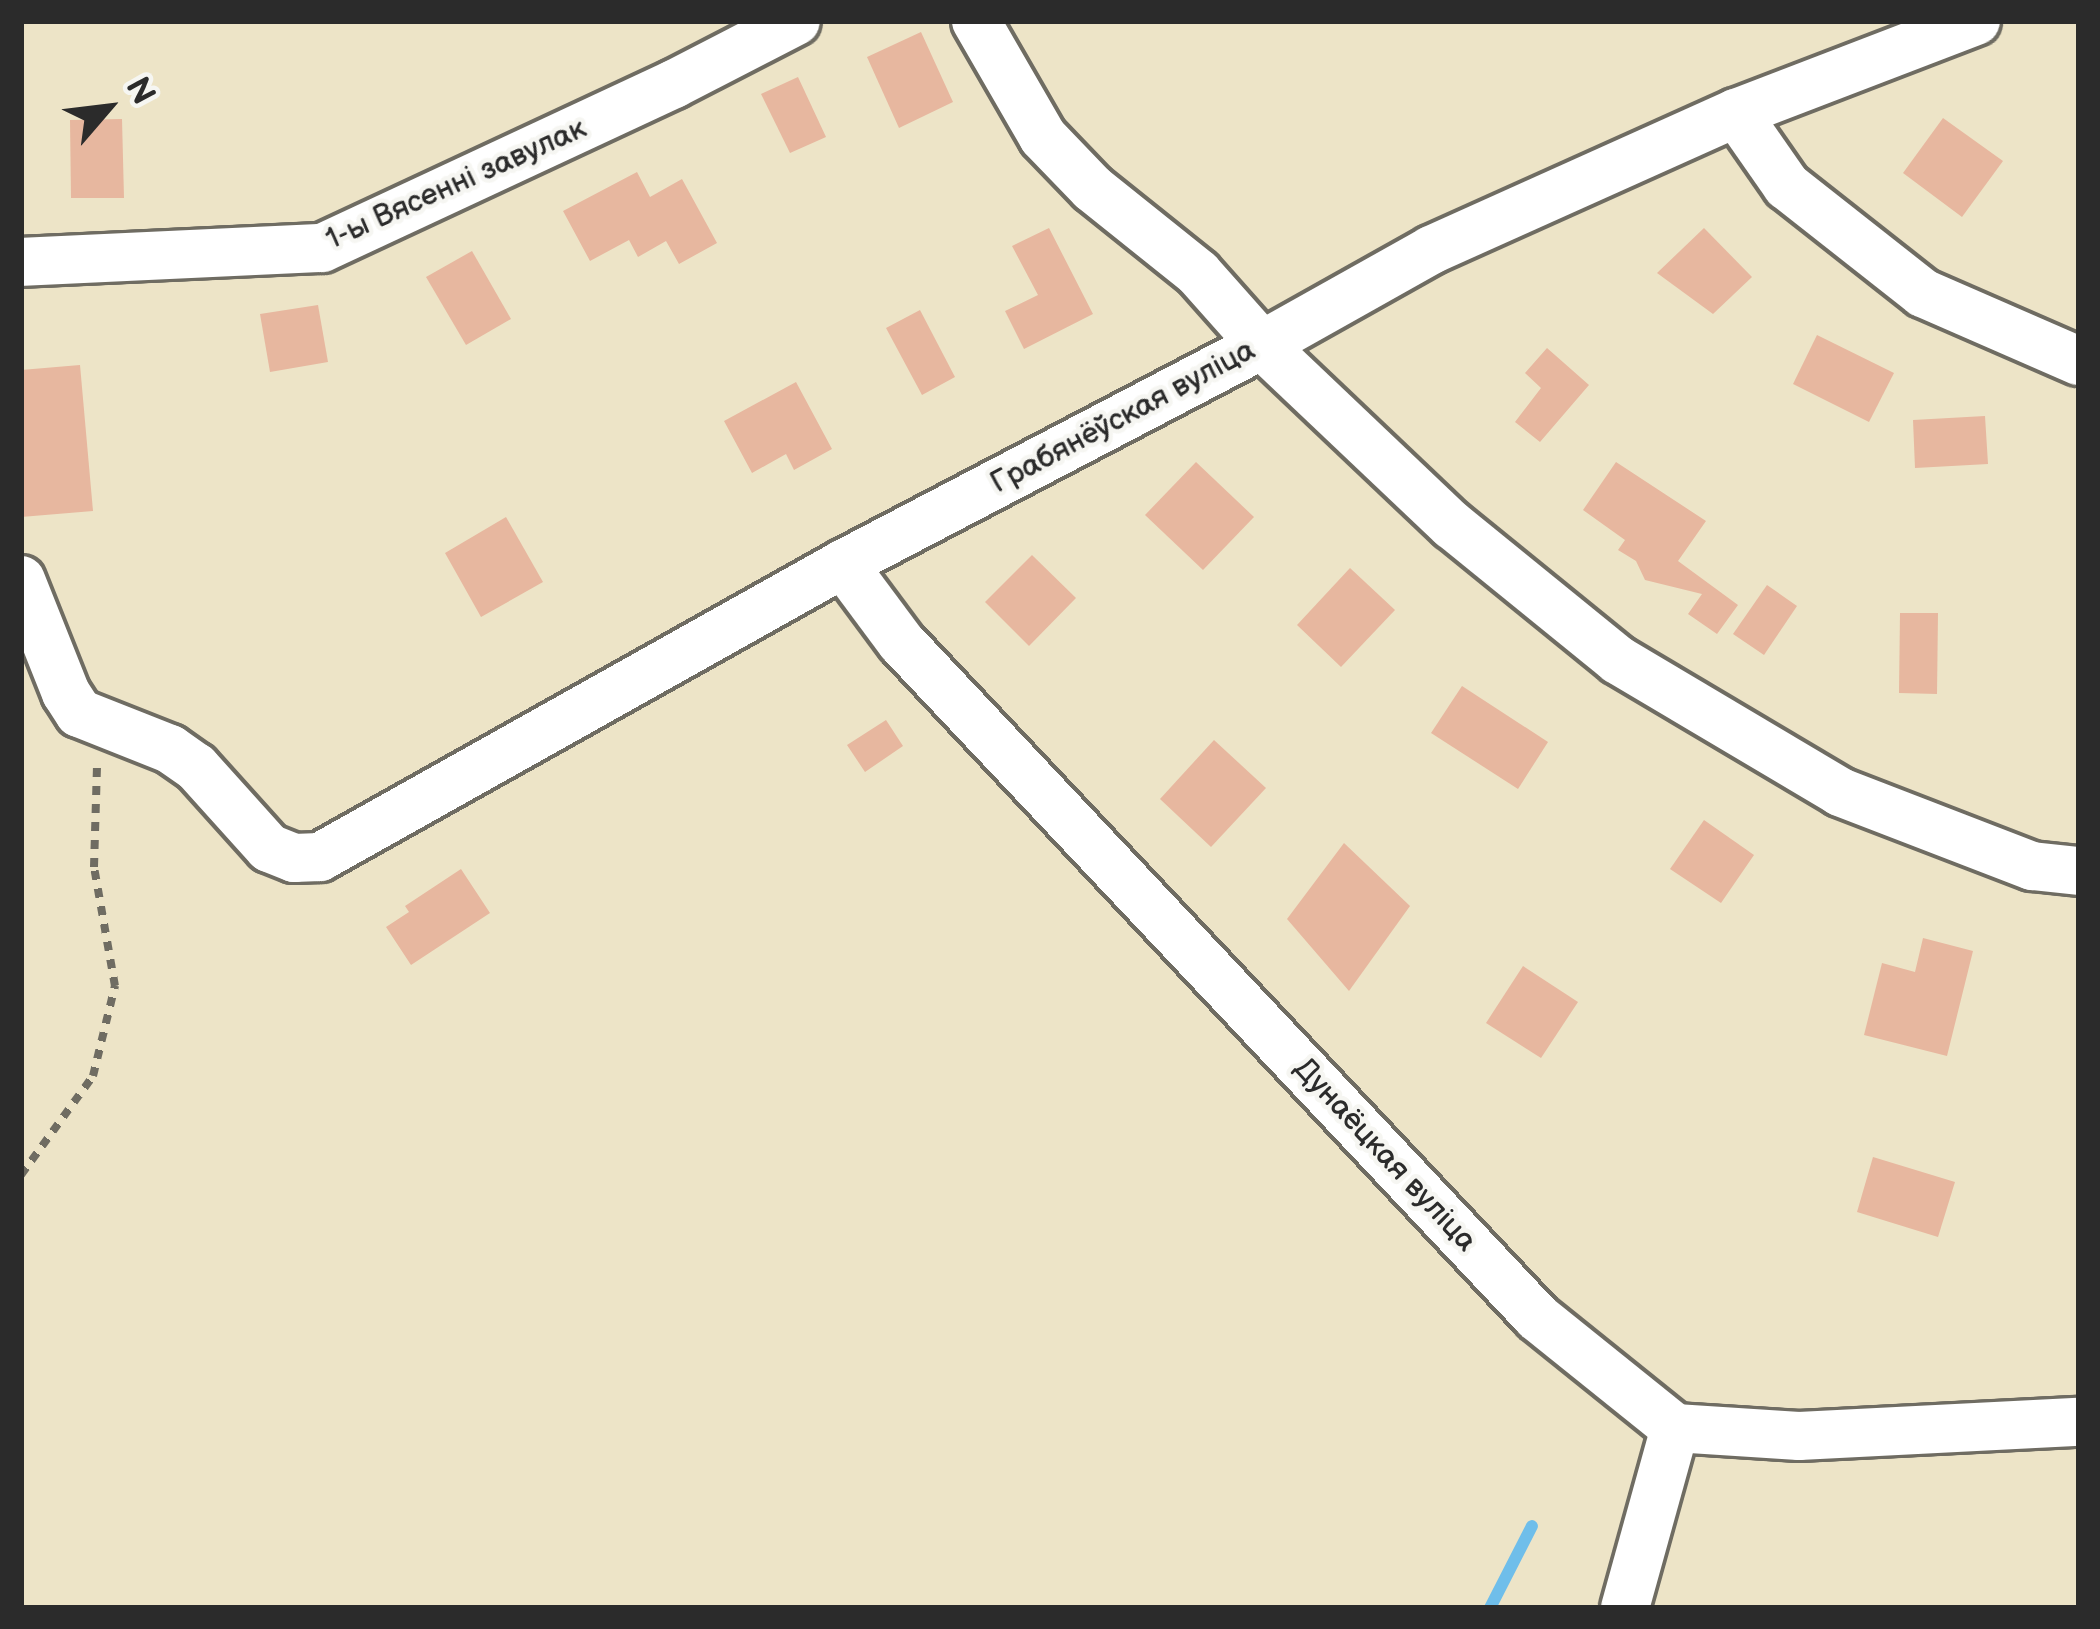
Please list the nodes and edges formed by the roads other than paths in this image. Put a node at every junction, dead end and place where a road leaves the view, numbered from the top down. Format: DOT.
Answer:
graph roads {
  1 [pos="796,21"];
  2 [pos="976,21"];
  3 [pos="1976,21"];
  4 [pos="1736,113"];
  5 [pos="21,262"];
  6 [pos="1262,345"];
  7 [pos="2079,361"];
  8 [pos="843,564"];
  9 [pos="21,580"];
  10 [pos="2079,871"];
  11 [pos="2079,1423"];
  12 [pos="1675,1428"];
  13 [pos="1625,1608"];
  1 -- 5 [label="street, 1-ы Вясенні завулак"];
  2 -- 6 [label="street"];
  3 -- 4 [label="street, Грабянёўская вуліца"];
  4 -- 6 [label="street, Грабянёўская вуліца"];
  4 -- 7 [label="street"];
  6 -- 8 [label="street, Грабянёўская вуліца"];
  6 -- 10 [label="street"];
  8 -- 9 [label="street, Грабянёўская вуліца"];
  8 -- 12 [label="street, Дунаёцкая вуліца"];
  11 -- 12 [label="street"];
  12 -- 13 [label="street"];
}
